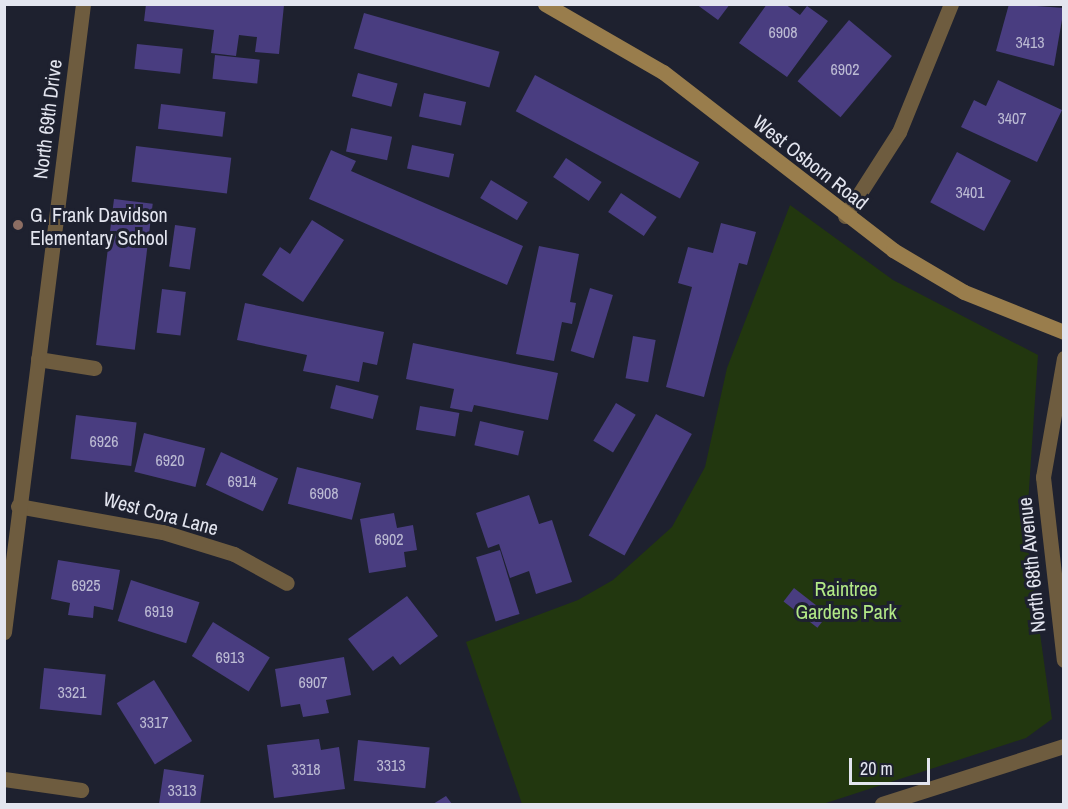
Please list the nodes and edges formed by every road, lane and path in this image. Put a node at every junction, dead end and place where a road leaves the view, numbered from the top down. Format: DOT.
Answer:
graph roads {
  1 [pos="83,4"];
  2 [pos="545,4"];
  3 [pos="951,4"];
  4 [pos="845,216"];
  5 [pos="1064,332"];
  6 [pos="1064,358"];
  7 [pos="38,359"];
  8 [pos="94,368"];
  9 [pos="18,506"];
  10 [pos="287,582"];
  11 [pos="4,632"];
  12 [pos="1064,660"];
  13 [pos="1064,746"];
  14 [pos="4,779"];
  15 [pos="81,790"];
  16 [pos="882,804"];
  1 -- 7 [label="street, North 69th Drive"];
  2 -- 4 [label="street, West Osborn Road"];
  3 -- 4 [label="street"];
  4 -- 5 [label="street, West Osborn Road"];
  6 -- 12 [label="street, North 68th Avenue"];
  7 -- 8 [label="street"];
  7 -- 9 [label="street, North 69th Drive"];
  9 -- 10 [label="street, West Cora Lane"];
  9 -- 11 [label="street, North 69th Drive"];
  13 -- 16 [label="street"];
  14 -- 15 [label="street"];
}
